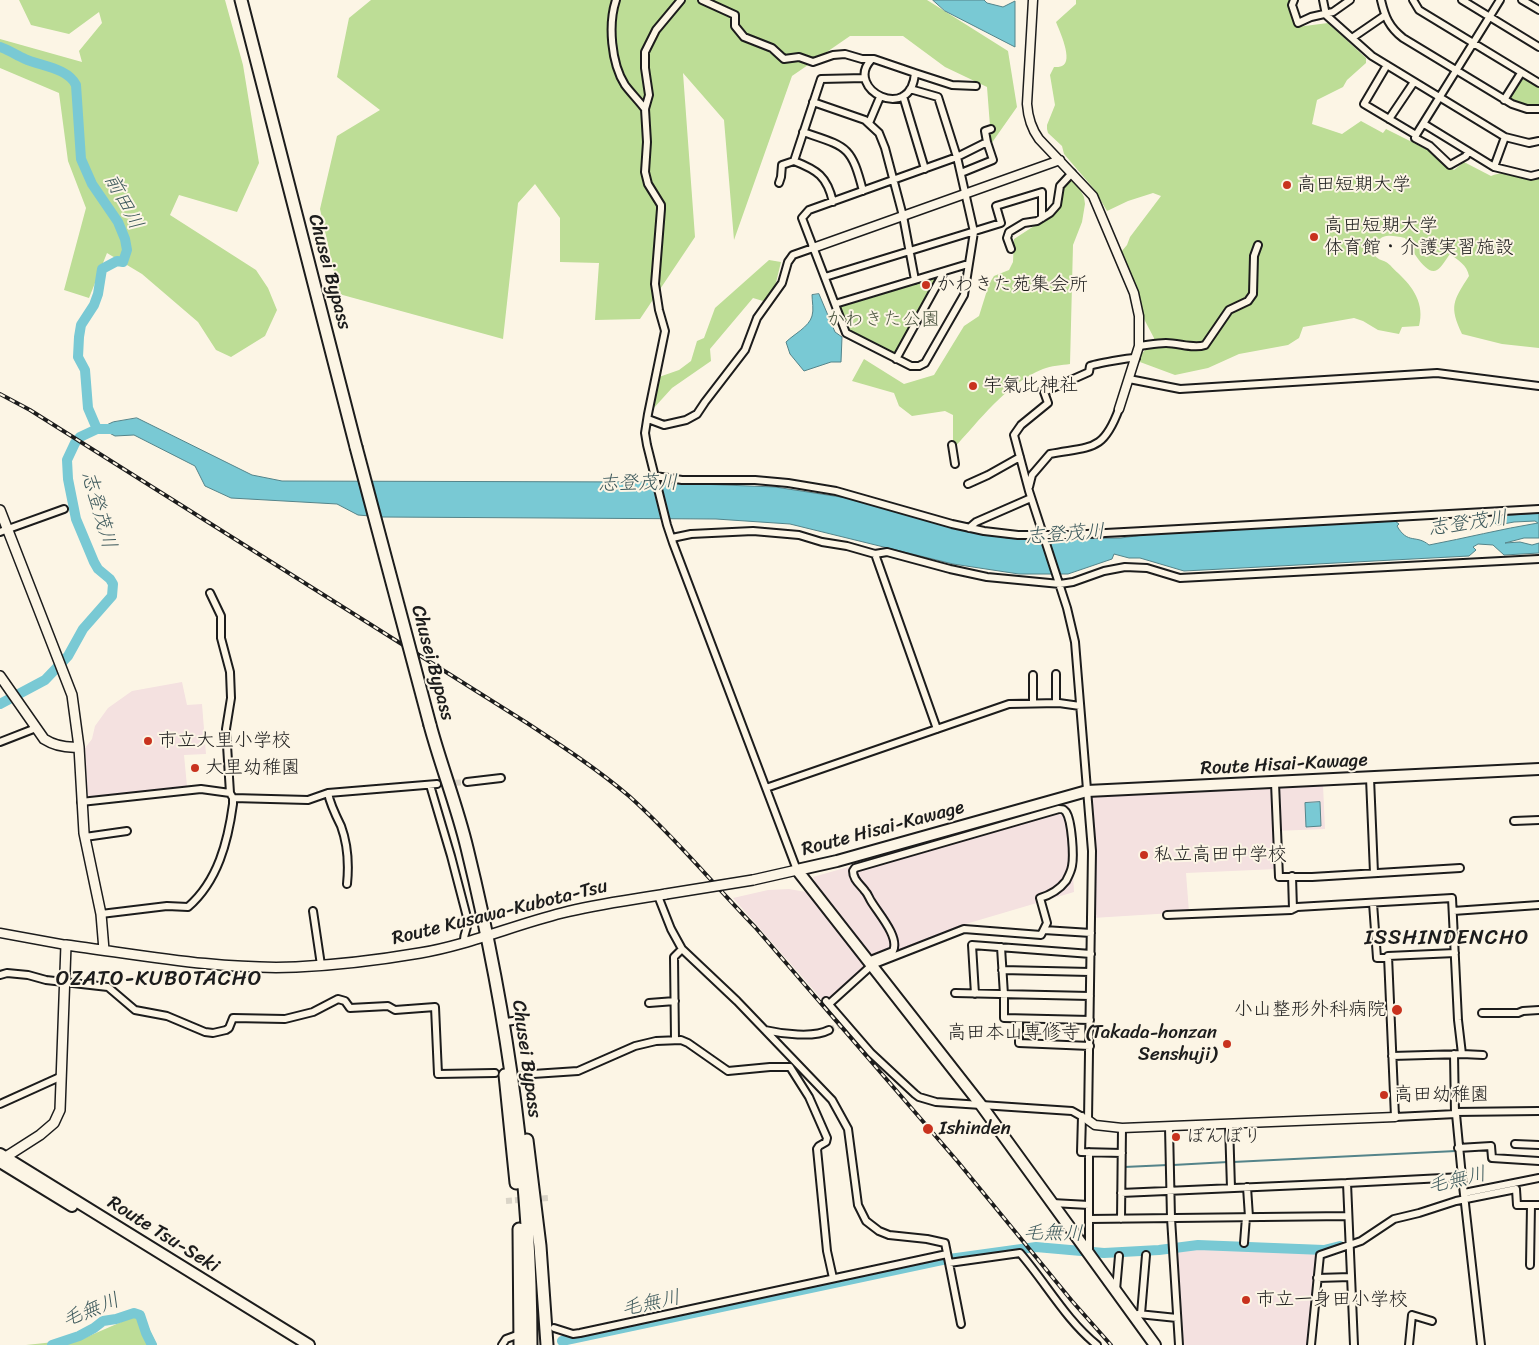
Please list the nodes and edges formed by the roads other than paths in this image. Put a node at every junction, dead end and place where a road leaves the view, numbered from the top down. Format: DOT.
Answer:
graph roads {
  1 [pos="241,0"];
  2 [pos="616,0"];
  3 [pos="702,0"];
  4 [pos="1033,0"];
  5 [pos="1294,0"];
  6 [pos="1323,0"];
  7 [pos="1350,0"];
  8 [pos="1381,0"];
  9 [pos="1413,0"];
  10 [pos="1462,0"];
  11 [pos="1500,0"];
  12 [pos="1522,0"];
  13 [pos="677,1"];
  14 [pos="1539,10"];
  15 [pos="1326,15"];
  16 [pos="1384,16"];
  17 [pos="1490,17"];
  18 [pos="1352,38"];
  19 [pos="1473,43"];
  20 [pos="1539,47"];
  21 [pos="871,60"];
  22 [pos="1387,65"];
  23 [pos="1457,70"];
  24 [pos="915,73"];
  25 [pos="1521,73"];
  26 [pos="866,78"];
  27 [pos="1414,82"];
  28 [pos="1539,83"];
  29 [pos="976,86"];
  30 [pos="910,89"];
  31 [pos="903,96"];
  32 [pos="880,97"];
  33 [pos="1440,98"];
  34 [pos="1504,100"];
  35 [pos="813,102"];
  36 [pos="645,109"];
  37 [pos="1539,109"];
  38 [pos="1389,119"];
  39 [pos="869,123"];
  40 [pos="1424,124"];
  41 [pos="990,129"];
  42 [pos="803,132"];
  43 [pos="1416,135"];
  44 [pos="1505,138"];
  45 [pos="1539,141"];
  46 [pos="987,142"];
  47 [pos="1468,151"];
  48 [pos="957,157"];
  49 [pos="1060,160"];
  50 [pos="794,161"];
  51 [pos="1494,167"];
  52 [pos="925,169"];
  53 [pos="960,173"];
  54 [pos="1072,173"];
  55 [pos="1539,174"];
  56 [pos="893,181"];
  57 [pos="779,183"];
  58 [pos="863,191"];
  59 [pos="965,194"];
  60 [pos="834,202"];
  61 [pos="903,216"];
  62 [pos="1042,218"];
  63 [pos="974,232"];
  64 [pos="1258,245"];
  65 [pos="813,248"];
  66 [pos="1011,249"];
  67 [pos="910,251"];
  68 [pos="968,264"];
  69 [pos="944,272"];
  70 [pos="824,277"];
  71 [pos="915,280"];
  72 [pos="835,304"];
  73 [pos="1138,346"];
  74 [pos="1136,358"];
  75 [pos="896,359"];
  76 [pos="1129,379"];
  77 [pos="1539,386"];
  78 [pos="1120,409"];
  79 [pos="648,419"];
  80 [pos="952,445"];
  81 [pos="1020,456"];
  82 [pos="955,464"];
  83 [pos="656,478"];
  84 [pos="968,484"];
  85 [pos="1029,491"];
  86 [pos="1031,498"];
  87 [pos="64,509"];
  88 [pos="1539,509"];
  89 [pos="0,510"];
  90 [pos="969,528"];
  91 [pos="4,530"];
  92 [pos="1043,534"];
  93 [pos="672,538"];
  94 [pos="875,554"];
  95 [pos="1539,559"];
  96 [pos="1059,582"];
  97 [pos="210,593"];
  98 [pos="1056,674"];
  99 [pos="1034,675"];
  100 [pos="0,676"];
  101 [pos="1033,703"];
  102 [pos="1056,703"];
  103 [pos="1080,706"];
  104 [pos="36,728"];
  105 [pos="936,729"];
  106 [pos="0,742"];
  107 [pos="79,748"];
  108 [pos="1539,769"];
  109 [pos="501,778"];
  110 [pos="1370,778"];
  111 [pos="467,782"];
  112 [pos="1275,783"];
  113 [pos="766,788"];
  114 [pos="1087,791"];
  115 [pos="328,793"];
  116 [pos="232,795"];
  117 [pos="81,802"];
  118 [pos="1539,820"];
  119 [pos="1514,821"];
  120 [pos="127,831"];
  121 [pos="85,837"];
  122 [pos="1460,868"];
  123 [pos="797,870"];
  124 [pos="1374,873"];
  125 [pos="1292,876"];
  126 [pos="347,884"];
  127 [pos="662,895"];
  128 [pos="1373,903"];
  129 [pos="1539,905"];
  130 [pos="1293,909"];
  131 [pos="313,911"];
  132 [pos="1453,911"];
  133 [pos="101,914"];
  134 [pos="1167,915"];
  135 [pos="1044,930"];
  136 [pos="0,933"];
  137 [pos="1091,933"];
  138 [pos="486,935"];
  139 [pos="464,942"];
  140 [pos="66,945"];
  141 [pos="1000,947"];
  142 [pos="682,949"];
  143 [pos="104,950"];
  144 [pos="1455,953"];
  145 [pos="1091,954"];
  146 [pos="1388,958"];
  147 [pos="870,963"];
  148 [pos="321,965"];
  149 [pos="1002,970"];
  150 [pos="1090,972"];
  151 [pos="0,975"];
  152 [pos="65,981"];
  153 [pos="498,988"];
  154 [pos="955,993"];
  155 [pos="975,994"];
  156 [pos="1004,994"];
  157 [pos="1090,996"];
  158 [pos="675,1001"];
  159 [pos="649,1003"];
  160 [pos="1539,1010"];
  161 [pos="1482,1013"];
  162 [pos="1019,1019"];
  163 [pos="520,1020"];
  164 [pos="1090,1020"];
  165 [pos="506,1022"];
  166 [pos="763,1029"];
  167 [pos="830,1030"];
  168 [pos="675,1040"];
  169 [pos="1090,1046"];
  170 [pos="1454,1054"];
  171 [pos="1462,1054"];
  172 [pos="1483,1055"];
  173 [pos="1392,1056"];
  174 [pos="799,1064"];
  175 [pos="790,1068"];
  176 [pos="495,1073"];
  177 [pos="533,1074"];
  178 [pos="62,1076"];
  179 [pos="0,1104"];
  180 [pos="981,1105"];
  181 [pos="1539,1111"];
  182 [pos="1455,1113"];
  183 [pos="1395,1117"];
  184 [pos="1085,1118"];
  185 [pos="1229,1124"];
  186 [pos="1169,1127"];
  187 [pos="1122,1128"];
  188 [pos="1515,1144"];
  189 [pos="1539,1145"];
  190 [pos="1458,1148"];
  191 [pos="1089,1152"];
  192 [pos="1122,1152"];
  193 [pos="1,1158"];
  194 [pos="1539,1161"];
  195 [pos="1462,1177"];
  196 [pos="1539,1178"];
  197 [pos="1347,1183"];
  198 [pos="1248,1187"];
  199 [pos="1231,1188"];
  200 [pos="1170,1191"];
  201 [pos="1121,1193"];
  202 [pos="1465,1197"];
  203 [pos="1052,1203"];
  204 [pos="1089,1205"];
  205 [pos="1531,1205"];
  206 [pos="1539,1205"];
  207 [pos="1348,1216"];
  208 [pos="1247,1217"];
  209 [pos="1171,1218"];
  210 [pos="1089,1219"];
  211 [pos="1121,1219"];
  212 [pos="1530,1240"];
  213 [pos="1539,1240"];
  214 [pos="1349,1243"];
  215 [pos="1244,1244"];
  216 [pos="1088,1253"];
  217 [pos="1146,1254"];
  218 [pos="1119,1256"];
  219 [pos="948,1259"];
  220 [pos="1530,1265"];
  221 [pos="1350,1277"];
  222 [pos="833,1278"];
  223 [pos="1317,1278"];
  224 [pos="1116,1290"];
  225 [pos="1136,1314"];
  226 [pos="1177,1318"];
  227 [pos="1432,1320"];
  228 [pos="961,1324"];
  229 [pos="554,1328"];
  230 [pos="518,1340"];
  231 [pos="296,1345"];
  232 [pos="309,1345"];
  233 [pos="502,1345"];
  234 [pos="531,1345"];
  235 [pos="547,1345"];
  236 [pos="1097,1345"];
  237 [pos="1155,1345"];
  238 [pos="1178,1345"];
  239 [pos="1311,1345"];
  240 [pos="1354,1345"];
  241 [pos="1409,1345"];
  242 [pos="1482,1345"];
  1 -- 138 [label="highway, Chusei Bypass, bridge"];
  2 -- 36 [label="street"];
  3 -- 21 [label="street"];
  4 -- 49 [label="street"];
  5 -- 15 [label="street"];
  6 -- 15 [label="street"];
  7 -- 15 [label="street"];
  8 -- 16 [label="street"];
  9 -- 19 [label="street"];
  10 -- 17 [label="street"];
  11 -- 17 [label="street"];
  12 -- 14 [label="street"];
  13 -- 36 [label="street"];
  15 -- 18 [label="street"];
  16 -- 18 [label="street"];
  16 -- 23 [label="street"];
  17 -- 19 [label="street"];
  17 -- 20 [label="street"];
  18 -- 22 [label="street"];
  19 -- 23 [label="street"];
  19 -- 25 [label="street"];
  21 -- 24 [label="street"];
  21 -- 26 [label="street"];
  22 -- 27 [label="street"];
  22 -- 38 [label="street"];
  23 -- 33 [label="street"];
  23 -- 34 [label="street"];
  24 -- 29 [label="street"];
  24 -- 30 [label="street"];
  25 -- 28 [label="street"];
  25 -- 34 [label="street"];
  26 -- 32 [label="street"];
  26 -- 35 [label="street"];
  27 -- 33 [label="street"];
  27 -- 38 [label="street"];
  30 -- 31 [label="street"];
  30 -- 48 [label="street"];
  31 -- 32 [label="street"];
  31 -- 52 [label="street"];
  32 -- 39 [label="street"];
  33 -- 40 [label="street"];
  33 -- 44 [label="street"];
  34 -- 37 [label="street"];
  35 -- 39 [label="street"];
  35 -- 42 [label="street"];
  36 -- 79 [label="street"];
  38 -- 43 [label="street"];
  39 -- 56 [label="street"];
  40 -- 43 [label="street"];
  40 -- 47 [label="street"];
  41 -- 46 [label="street"];
  42 -- 50 [label="street"];
  42 -- 58 [label="street"];
  43 -- 47 [label="street"];
  44 -- 45 [label="street"];
  44 -- 51 [label="street"];
  46 -- 48 [label="street"];
  46 -- 53 [label="street"];
  47 -- 51 [label="street"];
  48 -- 52 [label="street"];
  48 -- 53 [label="street"];
  49 -- 54 [label="street"];
  49 -- 59 [label="street"];
  50 -- 57 [label="street"];
  50 -- 60 [label="street"];
  51 -- 55 [label="street"];
  52 -- 56 [label="street"];
  53 -- 59 [label="street"];
  54 -- 62 [label="street"];
  54 -- 73 [label="street"];
  56 -- 58 [label="street"];
  56 -- 61 [label="street"];
  58 -- 60 [label="street"];
  59 -- 61 [label="street"];
  59 -- 63 [label="street"];
  60 -- 65 [label="street"];
  61 -- 65 [label="street"];
  61 -- 67 [label="street"];
  62 -- 63 [label="street"];
  62 -- 66 [label="street"];
  63 -- 67 [label="street"];
  63 -- 68 [label="street"];
  64 -- 73 [label="street"];
  65 -- 70 [label="street"];
  65 -- 79 [label="street"];
  67 -- 70 [label="street"];
  67 -- 71 [label="street"];
  68 -- 69 [label="street"];
  68 -- 75 [label="street"];
  69 -- 71 [label="street"];
  69 -- 75 [label="street"];
  70 -- 72 [label="street"];
  71 -- 72 [label="street"];
  72 -- 75 [label="street"];
  73 -- 74 [label="street"];
  74 -- 76 [label="street"];
  74 -- 81 [label="street"];
  76 -- 77 [label="street"];
  76 -- 78 [label="street"];
  78 -- 85 [label="street"];
  79 -- 83 [label="street"];
  80 -- 82 [label="street"];
  81 -- 84 [label="street"];
  81 -- 85 [label="street"];
  83 -- 90 [label="street"];
  83 -- 93 [label="street"];
  85 -- 86 [label="street"];
  86 -- 90 [label="street"];
  86 -- 92 [label="street"];
  87 -- 91 [label="street"];
  88 -- 92 [label="street"];
  89 -- 91 [label="main road"];
  90 -- 92 [label="street"];
  91 -- 107 [label="main road"];
  92 -- 96 [label="street"];
  93 -- 94 [label="street"];
  93 -- 113 [label="street"];
  94 -- 96 [label="street"];
  94 -- 105 [label="street"];
  95 -- 96 [label="street"];
  96 -- 103 [label="street"];
  97 -- 116 [label="street"];
  98 -- 102 [label="street"];
  99 -- 101 [label="street"];
  100 -- 104 [label="main road"];
  101 -- 102 [label="street"];
  101 -- 105 [label="street"];
  102 -- 103 [label="street"];
  103 -- 114 [label="street"];
  104 -- 106 [label="street"];
  104 -- 107 [label="main road"];
  105 -- 113 [label="street"];
  107 -- 117 [label="main road"];
  108 -- 110 [label="main road, Route Hisai-Kawage"];
  109 -- 111 [label="street"];
  110 -- 112 [label="main road, Route Hisai-Kawage"];
  110 -- 124 [label="street"];
  112 -- 114 [label="main road, Route Hisai-Kawage"];
  112 -- 125 [label="street"];
  113 -- 123 [label="street"];
  114 -- 123 [label="main road, Route Hisai-Kawage"];
  114 -- 137 [label="street"];
  115 -- 116 [label="street"];
  115 -- 126 [label="street"];
  115 -- 139 [label="street"];
  116 -- 117 [label="street"];
  116 -- 133 [label="street"];
  117 -- 121 [label="main road"];
  118 -- 119 [label="street"];
  120 -- 121 [label="street"];
  121 -- 133 [label="main road"];
  122 -- 124 [label="street"];
  123 -- 127 [label="main road, Route Kusawa-Kubota-Tsu, bridge"];
  123 -- 147 [label="main road, Route Hisai-Kawage"];
  124 -- 125 [label="street"];
  125 -- 130 [label="street"];
  127 -- 138 [label="main road, Route Kusawa-Kubota-Tsu"];
  127 -- 142 [label="street"];
  128 -- 130 [label="street"];
  128 -- 132 [label="street"];
  128 -- 146 [label="street"];
  129 -- 132 [label="street"];
  130 -- 134 [label="street"];
  131 -- 148 [label="street"];
  132 -- 144 [label="street"];
  133 -- 143 [label="main road"];
  135 -- 137 [label="street"];
  135 -- 147 [label="street"];
  135 -- 147 [label="street"];
  136 -- 140 [label="street"];
  137 -- 145 [label="street"];
  138 -- 139 [label="main road, Route Kusawa-Kubota-Tsu"];
  138 -- 153 [label="highway, Chusei Bypass"];
  139 -- 148 [label="main road, Route Kusawa-Kubota-Tsu"];
  140 -- 143 [label="main road, Route Kusawa-Kubota-Tsu"];
  140 -- 152 [label="main road"];
  141 -- 145 [label="street"];
  141 -- 149 [label="street"];
  141 -- 155 [label="street"];
  142 -- 158 [label="street"];
  142 -- 166 [label="street"];
  143 -- 148 [label="main road, Route Kusawa-Kubota-Tsu"];
  144 -- 146 [label="street"];
  144 -- 171 [label="street"];
  145 -- 150 [label="street"];
  146 -- 173 [label="street"];
  147 -- 180 [label="main road, Route Hisai-Kawage"];
  147 -- 180 [label="street"];
  149 -- 150 [label="street"];
  149 -- 156 [label="street"];
  150 -- 157 [label="street"];
  151 -- 152 [label="street"];
  152 -- 176 [label="street"];
  152 -- 178 [label="main road"];
  153 -- 165 [label="highway"];
  153 -- 230 [label="highway"];
  153 -- 234 [label="highway, Chusei Bypass"];
  154 -- 155 [label="street"];
  155 -- 156 [label="street"];
  156 -- 157 [label="street"];
  156 -- 162 [label="street"];
  157 -- 164 [label="street"];
  158 -- 159 [label="street"];
  158 -- 168 [label="street"];
  160 -- 161 [label="street"];
  162 -- 164 [label="street"];
  162 -- 169 [label="street"];
  163 -- 165 [label="street"];
  164 -- 169 [label="street"];
  165 -- 235 [label="highway"];
  166 -- 167 [label="street"];
  166 -- 174 [label="street"];
  168 -- 175 [label="street"];
  168 -- 177 [label="street"];
  169 -- 184 [label="street"];
  170 -- 171 [label="street"];
  170 -- 173 [label="street"];
  170 -- 182 [label="street"];
  171 -- 172 [label="street"];
  173 -- 183 [label="street"];
  174 -- 175 [label="street"];
  174 -- 219 [label="street"];
  175 -- 222 [label="street"];
  178 -- 179 [label="street"];
  178 -- 193 [label="main road"];
  180 -- 184 [label="street"];
  180 -- 203 [label="main road, Route Hisai-Kawage"];
  181 -- 182 [label="street"];
  182 -- 183 [label="street"];
  182 -- 190 [label="street"];
  183 -- 185 [label="street"];
  184 -- 187 [label="street"];
  184 -- 191 [label="street"];
  185 -- 186 [label="street"];
  185 -- 199 [label="street"];
  186 -- 187 [label="street"];
  186 -- 200 [label="street"];
  187 -- 192 [label="street"];
  188 -- 189 [label="street"];
  190 -- 194 [label="street"];
  190 -- 195 [label="street"];
  191 -- 192 [label="street"];
  191 -- 204 [label="street"];
  192 -- 201 [label="street"];
  193 -- 231 [label="main road, Route Tsu-Seki"];
  193 -- 232 [label="main road, Route Tsu-Seki"];
  195 -- 197 [label="street"];
  195 -- 202 [label="street"];
  196 -- 202 [label="street"];
  197 -- 198 [label="street"];
  197 -- 207 [label="street"];
  198 -- 199 [label="street"];
  198 -- 208 [label="street"];
  199 -- 200 [label="street"];
  200 -- 201 [label="street"];
  200 -- 209 [label="street"];
  201 -- 211 [label="street"];
  202 -- 205 [label="street"];
  202 -- 214 [label="street"];
  202 -- 242 [label="street"];
  203 -- 204 [label="street"];
  203 -- 216 [label="main road, Route Hisai-Kawage"];
  204 -- 210 [label="street"];
  205 -- 206 [label="street"];
  205 -- 212 [label="street"];
  207 -- 208 [label="street"];
  207 -- 214 [label="street"];
  208 -- 209 [label="street"];
  208 -- 215 [label="street"];
  209 -- 211 [label="street"];
  209 -- 226 [label="street"];
  210 -- 211 [label="street"];
  210 -- 216 [label="street"];
  212 -- 213 [label="street"];
  212 -- 220 [label="street"];
  214 -- 221 [label="street"];
  214 -- 223 [label="street"];
  216 -- 224 [label="main road, Route Hisai-Kawage"];
  217 -- 225 [label="street"];
  218 -- 224 [label="street"];
  219 -- 222 [label="street"];
  219 -- 228 [label="street"];
  219 -- 236 [label="street"];
  221 -- 223 [label="street"];
  221 -- 240 [label="street"];
  222 -- 229 [label="street"];
  223 -- 239 [label="street"];
  224 -- 225 [label="main road, Route Hisai-Kawage"];
  225 -- 226 [label="street"];
  225 -- 237 [label="main road, Route Hisai-Kawage"];
  226 -- 238 [label="street"];
  227 -- 241 [label="street"];
  230 -- 233 [label="street"];
}
